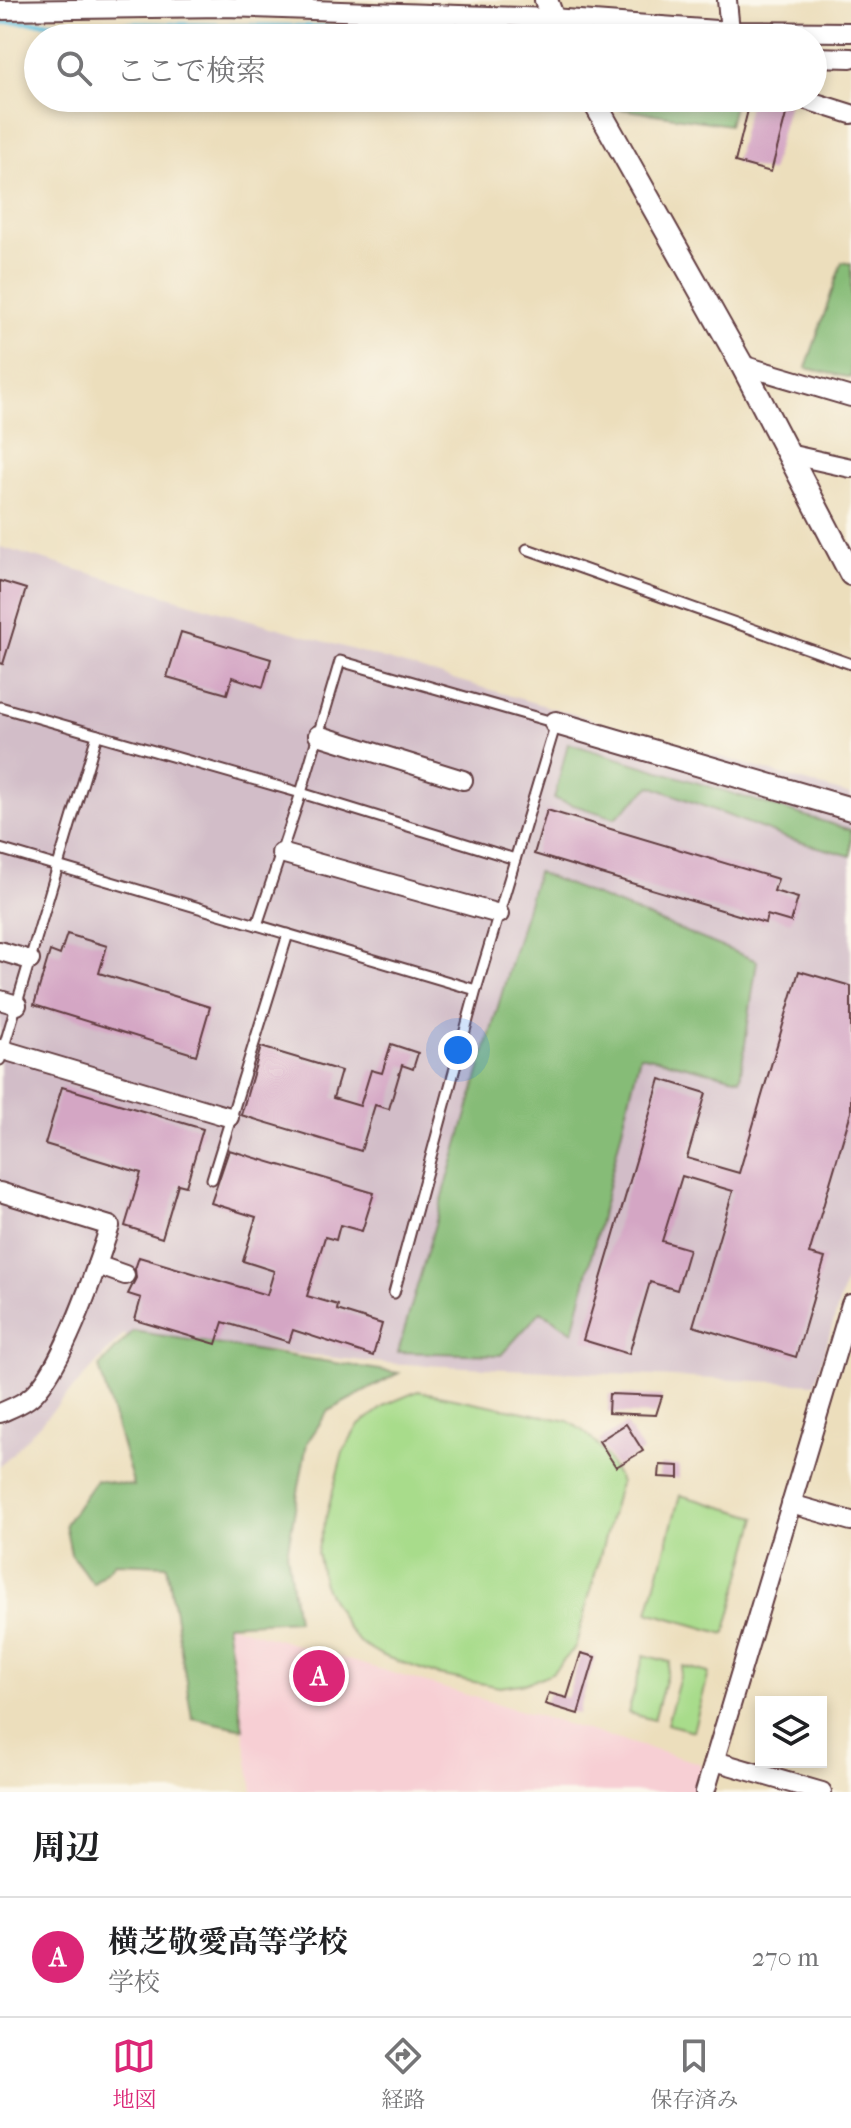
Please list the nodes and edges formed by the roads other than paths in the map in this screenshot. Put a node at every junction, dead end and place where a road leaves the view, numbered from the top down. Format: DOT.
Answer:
graph roads {
  1 [pos="727,0"];
  2 [pos="225,3"];
  3 [pos="66,4"];
  4 [pos="308,5"];
  5 [pos="0,10"];
  6 [pos="553,19"];
  7 [pos="627,24"];
  8 [pos="729,24"];
  9 [pos="827,32"];
  10 [pos="851,32"];
  11 [pos="827,57"];
  12 [pos="851,58"];
  13 [pos="827,106"];
  14 [pos="600,112"];
  15 [pos="851,114"];
  16 [pos="742,365"];
  17 [pos="851,397"];
  18 [pos="788,454"];
  19 [pos="851,468"];
  20 [pos="527,549"];
  21 [pos="851,574"];
  22 [pos="851,664"];
  23 [pos="0,707"];
  24 [pos="556,723"];
  25 [pos="97,735"];
  26 [pos="318,735"];
  27 [pos="463,780"];
  28 [pos="301,793"];
  29 [pos="851,809"];
  30 [pos="0,849"];
  31 [pos="281,853"];
  32 [pos="515,859"];
  33 [pos="59,866"];
  34 [pos="499,914"];
  35 [pos="257,925"];
  36 [pos="288,934"];
  37 [pos="0,951"];
  38 [pos="30,960"];
  39 [pos="476,990"];
  40 [pos="8,1002"];
  41 [pos="1,1053"];
  42 [pos="229,1117"];
  43 [pos="212,1179"];
  44 [pos="0,1192"];
  45 [pos="97,1265"];
  46 [pos="125,1275"];
  47 [pos="394,1293"];
  48 [pos="851,1304"];
  49 [pos="845,1345"];
  50 [pos="0,1413"];
  51 [pos="791,1504"];
  52 [pos="851,1521"];
  53 [pos="715,1761"];
  54 [pos="705,1792"];
  55 [pos="822,1792"];
  1 -- 8 [label="street"];
  2 -- 3 [label="street"];
  2 -- 4 [label="street"];
  3 -- 5 [label="street"];
  4 -- 6 [label="street"];
  6 -- 7 [label="street"];
  9 -- 10 [label="street"];
  11 -- 12 [label="street"];
  13 -- 15 [label="street"];
  14 -- 16 [label="street"];
  16 -- 17 [label="street"];
  16 -- 18 [label="street"];
  18 -- 19 [label="street"];
  18 -- 21 [label="street"];
  20 -- 22 [label="lane"];
  23 -- 25 [label="lane"];
  24 -- 26 [label="lane"];
  24 -- 29 [label="street"];
  24 -- 32 [label="lane"];
  25 -- 28 [label="lane"];
  25 -- 33 [label="lane"];
  26 -- 27 [label="street"];
  26 -- 28 [label="lane"];
  28 -- 31 [label="lane"];
  28 -- 32 [label="lane"];
  30 -- 33 [label="lane"];
  31 -- 34 [label="street"];
  31 -- 35 [label="lane"];
  32 -- 34 [label="lane"];
  33 -- 35 [label="lane"];
  33 -- 38 [label="lane"];
  34 -- 39 [label="lane"];
  35 -- 36 [label="lane"];
  36 -- 39 [label="lane"];
  36 -- 42 [label="lane"];
  37 -- 38 [label="street"];
  38 -- 40 [label="lane"];
  39 -- 47 [label="lane"];
  40 -- 41 [label="lane"];
  41 -- 42 [label="street"];
  42 -- 43 [label="lane"];
  44 -- 45 [label="street"];
  45 -- 46 [label="street"];
  45 -- 50 [label="street"];
  48 -- 49 [label="street"];
  49 -- 51 [label="street"];
  51 -- 52 [label="street"];
  51 -- 53 [label="street"];
  53 -- 54 [label="street"];
  53 -- 55 [label="street"];
}
